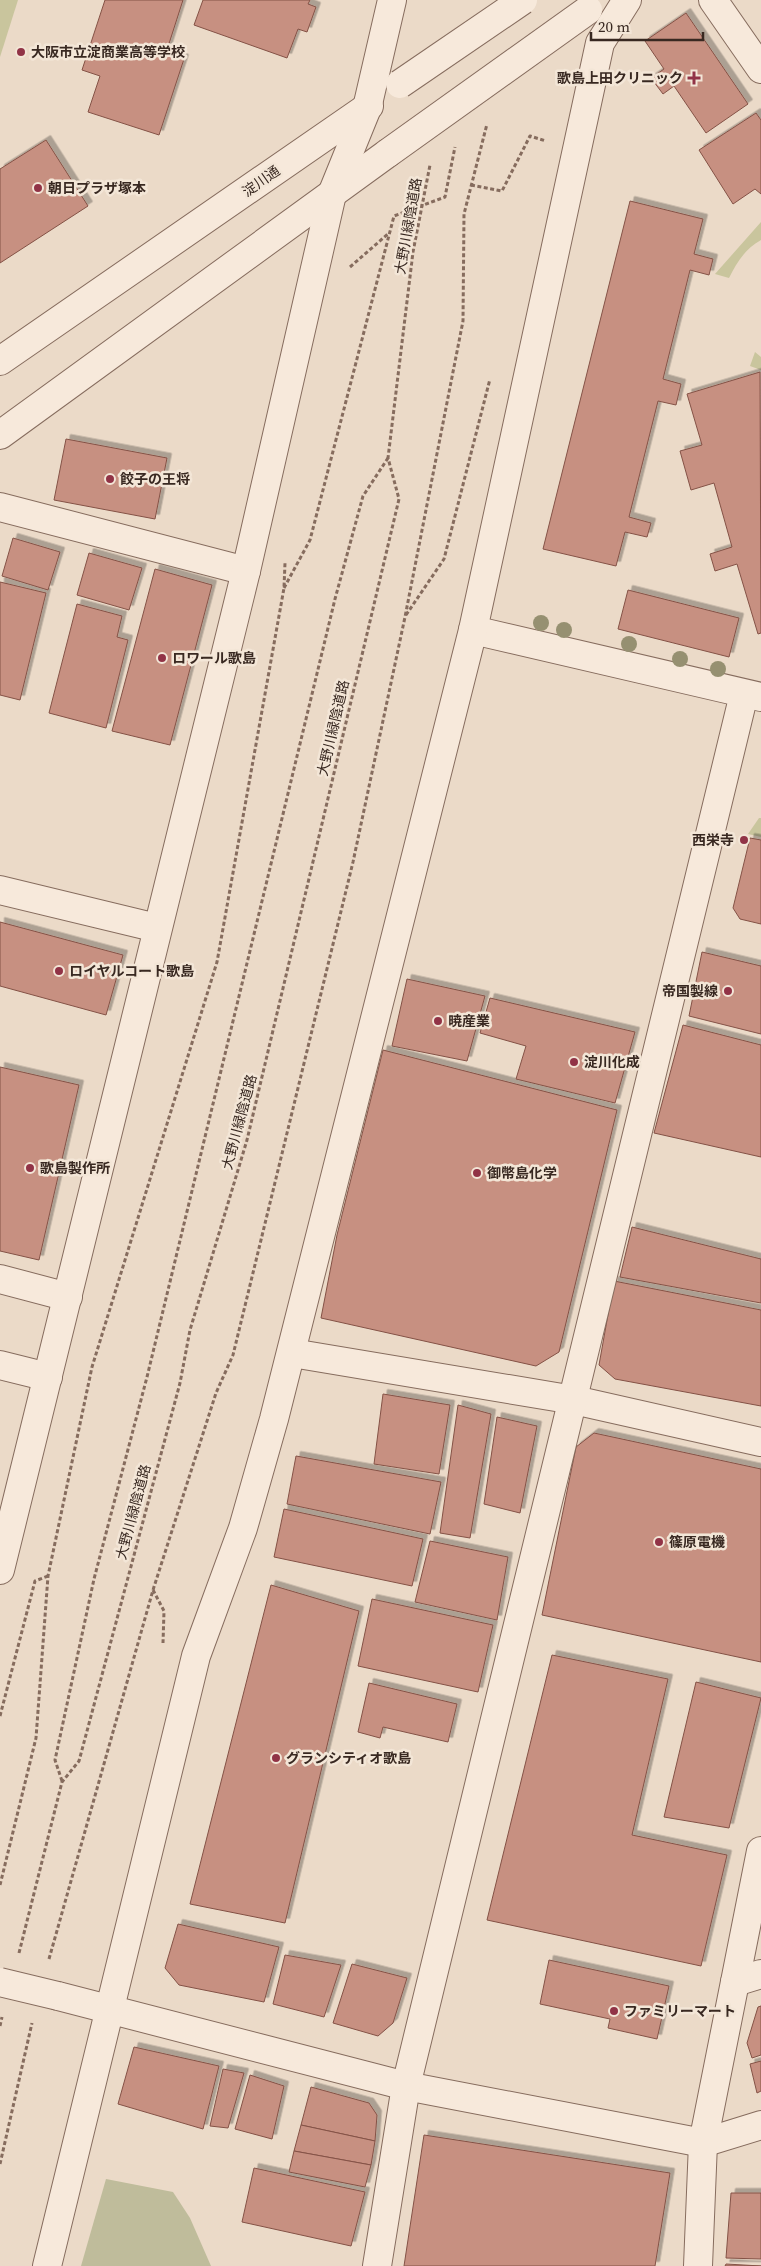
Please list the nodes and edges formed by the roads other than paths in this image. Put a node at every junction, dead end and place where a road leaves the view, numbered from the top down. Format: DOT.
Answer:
graph roads {
  1 [pos="392,0"];
  2 [pos="523,0"];
  3 [pos="627,0"];
  4 [pos="713,0"];
  5 [pos="595,5"];
  6 [pos="761,69"];
  7 [pos="366,108"];
  8 [pos="332,194"];
  9 [pos="0,361"];
  10 [pos="0,435"];
  11 [pos="0,507"];
  12 [pos="246,571"];
  13 [pos="473,630"];
  14 [pos="753,696"];
  15 [pos="0,890"];
  16 [pos="157,928"];
  17 [pos="0,1279"];
  18 [pos="68,1297"];
  19 [pos="292,1353"];
  20 [pos="0,1365"];
  21 [pos="48,1377"];
  22 [pos="574,1400"];
  23 [pos="761,1442"];
  24 [pos="0,1570"];
  25 [pos="761,1850"];
  26 [pos="761,1974"];
  27 [pos="0,1982"];
  28 [pos="735,1982"];
  29 [pos="111,2010"];
  30 [pos="406,2086"];
  31 [pos="761,2126"];
  32 [pos="703,2143"];
  33 [pos="47,2266"];
  34 [pos="377,2266"];
  35 [pos="698,2266"];
  1 -- 7 [label="street"];
  2 -- 7 [label="street, 淀川通, bridge"];
  3 -- 13 [label="street"];
  4 -- 6 [label="street"];
  5 -- 8 [label="street, bridge"];
  7 -- 8 [label="street"];
  7 -- 9 [label="street, 淀川通"];
  8 -- 10 [label="street"];
  8 -- 12 [label="street"];
  11 -- 12 [label="street"];
  12 -- 16 [label="street"];
  13 -- 14 [label="street"];
  13 -- 19 [label="street"];
  14 -- 22 [label="street"];
  15 -- 16 [label="street"];
  16 -- 18 [label="street"];
  17 -- 18 [label="street"];
  18 -- 21 [label="street"];
  19 -- 22 [label="street"];
  19 -- 29 [label="street"];
  20 -- 21 [label="street"];
  21 -- 24 [label="street"];
  22 -- 23 [label="street"];
  22 -- 30 [label="street"];
  25 -- 28 [label="street"];
  26 -- 28 [label="street"];
  27 -- 29 [label="street, bridge"];
  28 -- 32 [label="street"];
  29 -- 30 [label="street"];
  29 -- 33 [label="street"];
  30 -- 32 [label="street"];
  30 -- 34 [label="street"];
  31 -- 32 [label="street"];
  32 -- 35 [label="street"];
}
